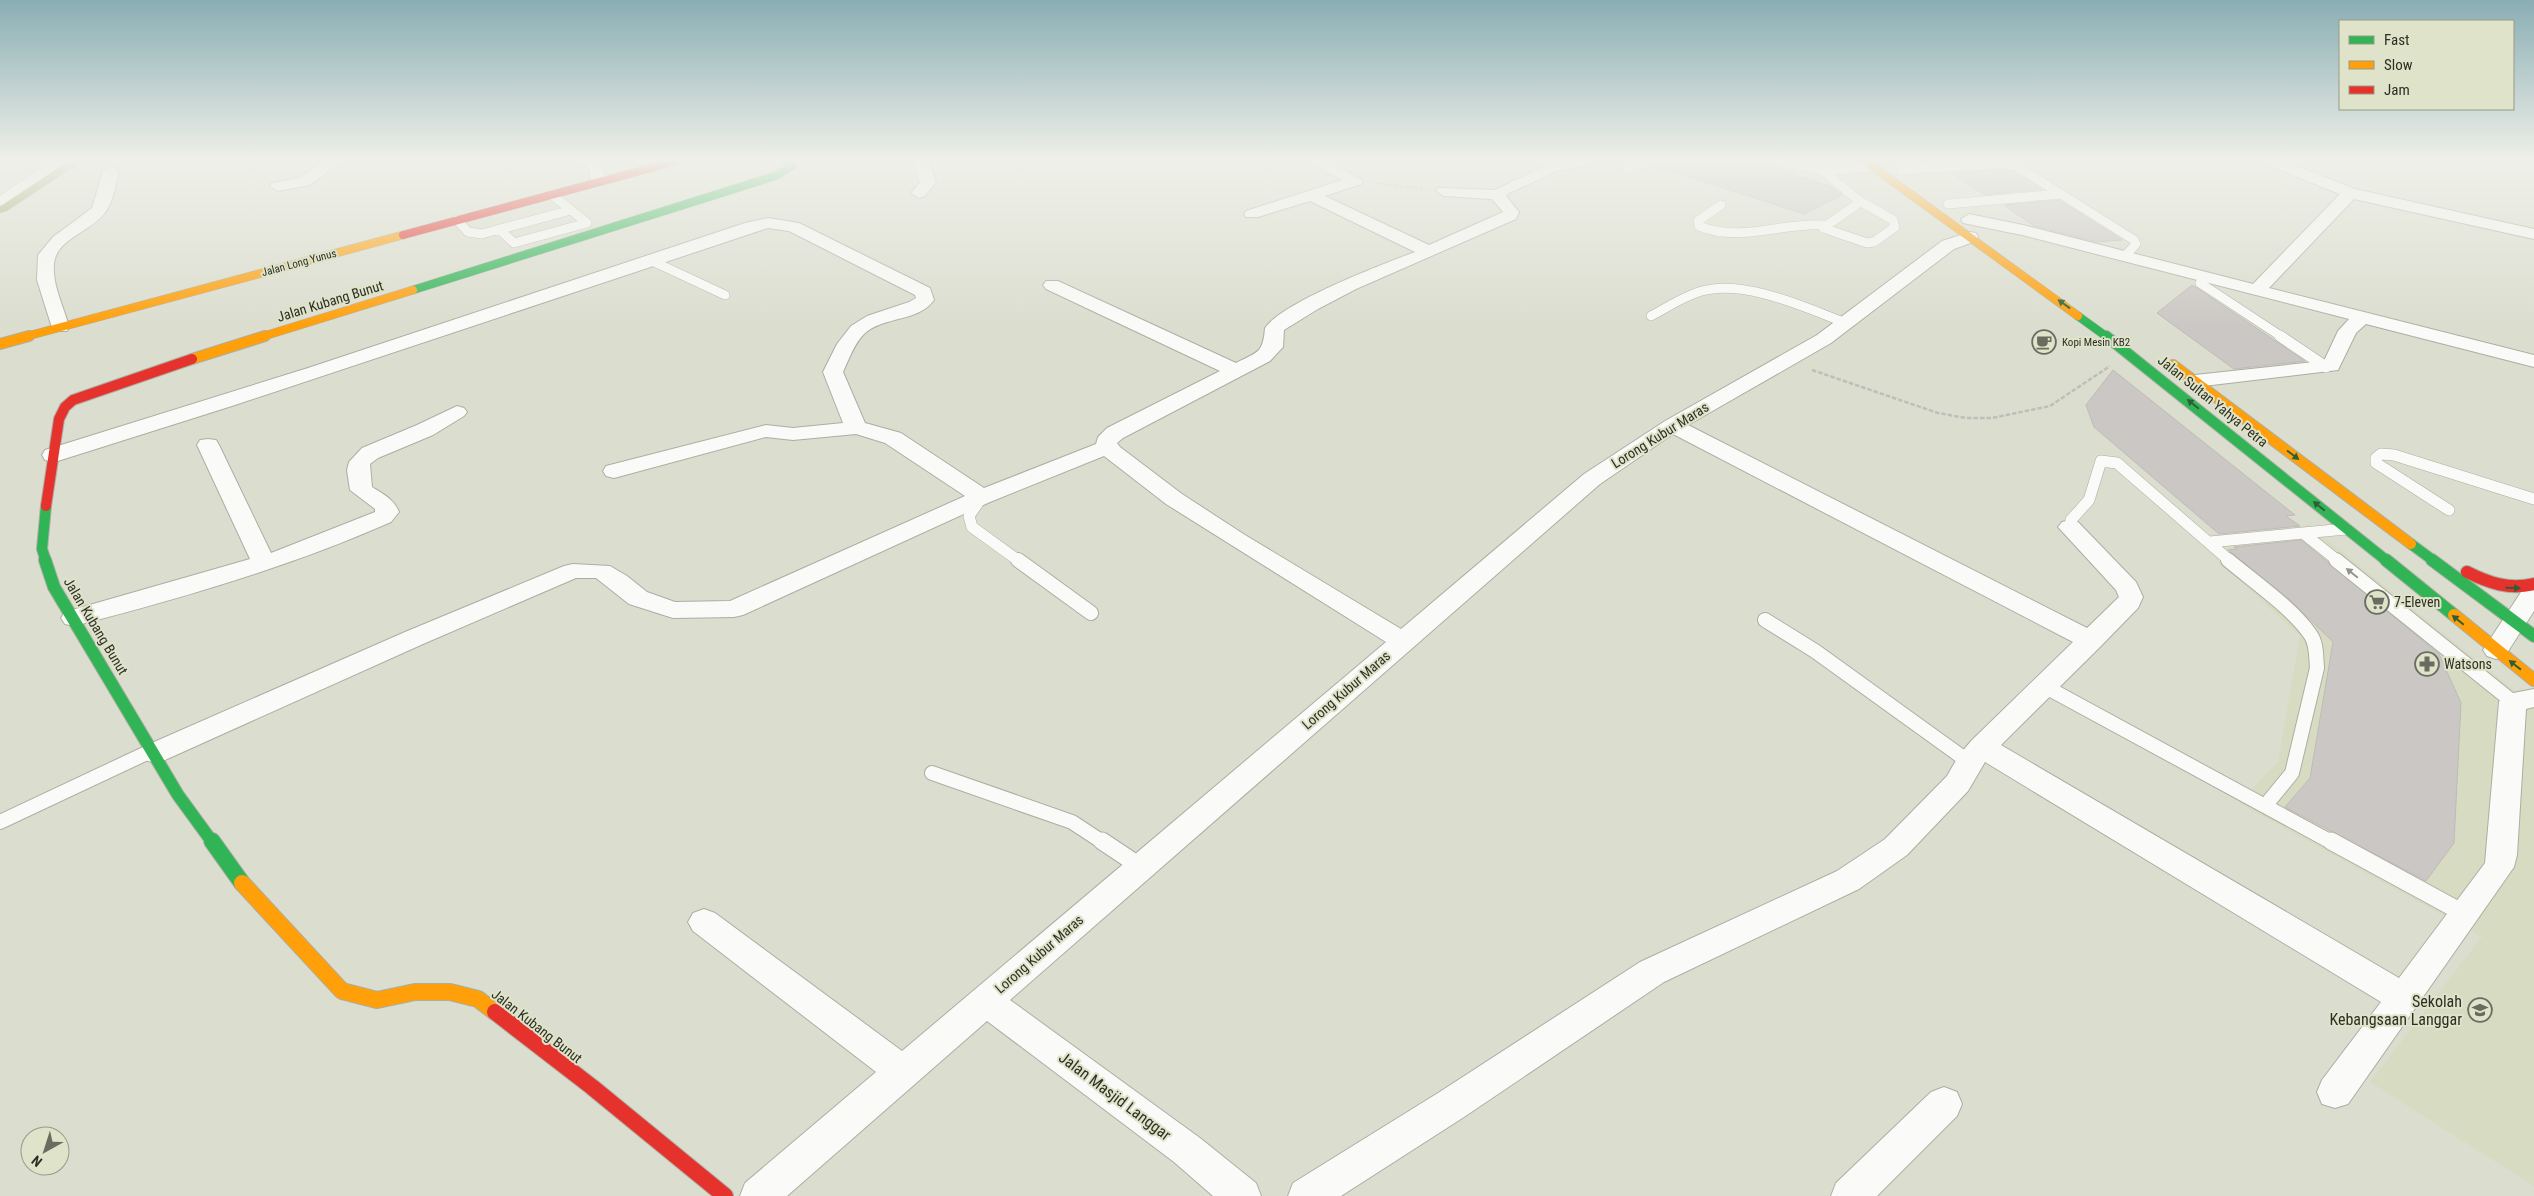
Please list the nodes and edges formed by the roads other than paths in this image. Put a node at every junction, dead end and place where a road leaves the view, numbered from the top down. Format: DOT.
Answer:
graph roads {
  1 [pos="94,215"];
  2 [pos="477,215"];
  3 [pos="553,215"];
  4 [pos="577,215"];
  5 [pos="649,215"];
  6 [pos="1350,215"];
  7 [pos="1510,215"];
  8 [pos="1707,215"];
  9 [pos="1842,215"];
  10 [pos="1884,215"];
  11 [pos="1951,215"];
  12 [pos="1959,215"];
  13 [pos="2094,215"];
  14 [pos="2330,215"];
  15 [pos="2446,215"];
  16 [pos="457,220"];
  17 [pos="1825,226"];
  18 [pos="499,229"];
  19 [pos="1978,231"];
  20 [pos="2534,234"];
  21 [pos="1428,252"];
  22 [pos="2126,256"];
  23 [pos="650,260"];
  24 [pos="2200,283"];
  25 [pos="1052,285"];
  26 [pos="2257,290"];
  27 [pos="725,296"];
  28 [pos="1651,316"];
  29 [pos="2362,317"];
  30 [pos="1846,323"];
  31 [pos="60,327"];
  32 [pos="0,344"];
  33 [pos="2163,357"];
  34 [pos="2534,361"];
  35 [pos="2326,367"];
  36 [pos="1236,372"];
  37 [pos="2195,381"];
  38 [pos="457,412"];
  39 [pos="1672,425"];
  40 [pos="856,428"];
  41 [pos="208,445"];
  42 [pos="1107,447"];
  43 [pos="53,454"];
  44 [pos="614,471"];
  45 [pos="982,497"];
  46 [pos="2534,499"];
  47 [pos="2449,510"];
  48 [pos="2070,527"];
  49 [pos="2346,529"];
  50 [pos="2303,533"];
  51 [pos="2406,540"];
  52 [pos="2210,542"];
  53 [pos="264,563"];
  54 [pos="2534,584"];
  55 [pos="2534,591"];
  56 [pos="1091,613"];
  57 [pos="74,618"];
  58 [pos="1765,620"];
  59 [pos="2524,629"];
  60 [pos="1403,641"];
  61 [pos="2091,641"];
  62 [pos="2496,650"];
  63 [pos="2534,680"];
  64 [pos="2044,686"];
  65 [pos="2524,700"];
  66 [pos="154,751"];
  67 [pos="1975,754"];
  68 [pos="932,773"];
  69 [pos="2264,806"];
  70 [pos="0,822"];
  71 [pos="1141,867"];
  72 [pos="2466,914"];
  73 [pos="704,922"];
  74 [pos="2404,998"];
  75 [pos="985,1001"];
  76 [pos="903,1072"];
  77 [pos="2335,1092"];
  78 [pos="1944,1104"];
  79 [pos="725,1196"];
  80 [pos="759,1196"];
  81 [pos="1242,1196"];
  82 [pos="1307,1196"];
  83 [pos="1850,1196"];
  1 -- 31 [label="street"];
  2 -- 16 [label="main road, Jalan Long Yunus"];
  3 -- 18 [label="lane"];
  4 -- 18 [label="lane"];
  5 -- 43 [label="main road, Jalan Kubang Bunut"];
  6 -- 21 [label="street"];
  7 -- 21 [label="street"];
  8 -- 17 [label="lane"];
  9 -- 17 [label="lane"];
  10 -- 17 [label="lane"];
  11 -- 19 [label="main road, Jalan Sultan Yahya Petra"];
  12 -- 19 [label="main road, Jalan Sultan Yahya Petra"];
  13 -- 22 [label="lane"];
  14 -- 26 [label="street"];
  15 -- 20 [label="street"];
  16 -- 18 [label="lane"];
  16 -- 31 [label="main road, Jalan Long Yunus"];
  19 -- 22 [label="street"];
  19 -- 30 [label="street, Lorong Kubur Maras"];
  49 -- 19 [label="main road, Jalan Sultan Yahya Petra, one-way"];
  21 -- 36 [label="street"];
  22 -- 26 [label="street"];
  23 -- 27 [label="lane"];
  23 -- 40 [label="street"];
  23 -- 43 [label="street"];
  24 -- 35 [label="lane"];
  25 -- 36 [label="street"];
  26 -- 29 [label="street"];
  28 -- 30 [label="lane"];
  29 -- 34 [label="street"];
  29 -- 35 [label="street"];
  30 -- 39 [label="street, Lorong Kubur Maras"];
  31 -- 32 [label="main road, Jalan Long Yunus"];
  33 -- 37 [label="main road, Jalan Sultan Yahya Petra"];
  35 -- 37 [label="street"];
  36 -- 42 [label="street"];
  37 -- 51 [label="main road, Jalan Sultan Yahya Petra, one-way"];
  38 -- 53 [label="street"];
  39 -- 60 [label="street, Lorong Kubur Maras"];
  39 -- 61 [label="street"];
  40 -- 44 [label="street"];
  40 -- 45 [label="street"];
  41 -- 53 [label="street"];
  42 -- 45 [label="street"];
  42 -- 60 [label="street"];
  43 -- 57 [label="main road, Jalan Kubang Bunut"];
  45 -- 56 [label="lane"];
  45 -- 66 [label="street"];
  46 -- 47 [label="lane"];
  48 -- 52 [label="lane"];
  48 -- 61 [label="street"];
  49 -- 50 [label="lane"];
  62 -- 49 [label="main road, Jalan Sultan Yahya Petra, one-way"];
  50 -- 52 [label="lane"];
  65 -- 50 [label="lane, one-way"];
  51 -- 54 [label="main road, one-way"];
  51 -- 59 [label="main road, Jalan Sultan Yahya Petra"];
  52 -- 69 [label="lane"];
  53 -- 57 [label="street"];
  55 -- 59 [label="street"];
  57 -- 66 [label="main road, Jalan Kubang Bunut"];
  58 -- 67 [label="lane"];
  59 -- 62 [label="street"];
  60 -- 71 [label="street, Lorong Kubur Maras"];
  61 -- 64 [label="street"];
  63 -- 62 [label="main road, Jalan Sultan Yahya Petra, one-way"];
  64 -- 67 [label="street"];
  64 -- 69 [label="lane"];
  65 -- 72 [label="street"];
  66 -- 70 [label="lane"];
  66 -- 79 [label="main road, Jalan Kubang Bunut"];
  67 -- 74 [label="street"];
  67 -- 82 [label="street"];
  68 -- 71 [label="lane"];
  69 -- 72 [label="lane"];
  71 -- 75 [label="street, Lorong Kubur Maras"];
  72 -- 74 [label="street"];
  73 -- 76 [label="street"];
  74 -- 77 [label="street"];
  75 -- 76 [label="street, Lorong Kubur Maras"];
  75 -- 81 [label="street, Jalan Masjid Langgar"];
  76 -- 80 [label="street, Lorong Kubur Maras"];
  78 -- 83 [label="street"];
}
